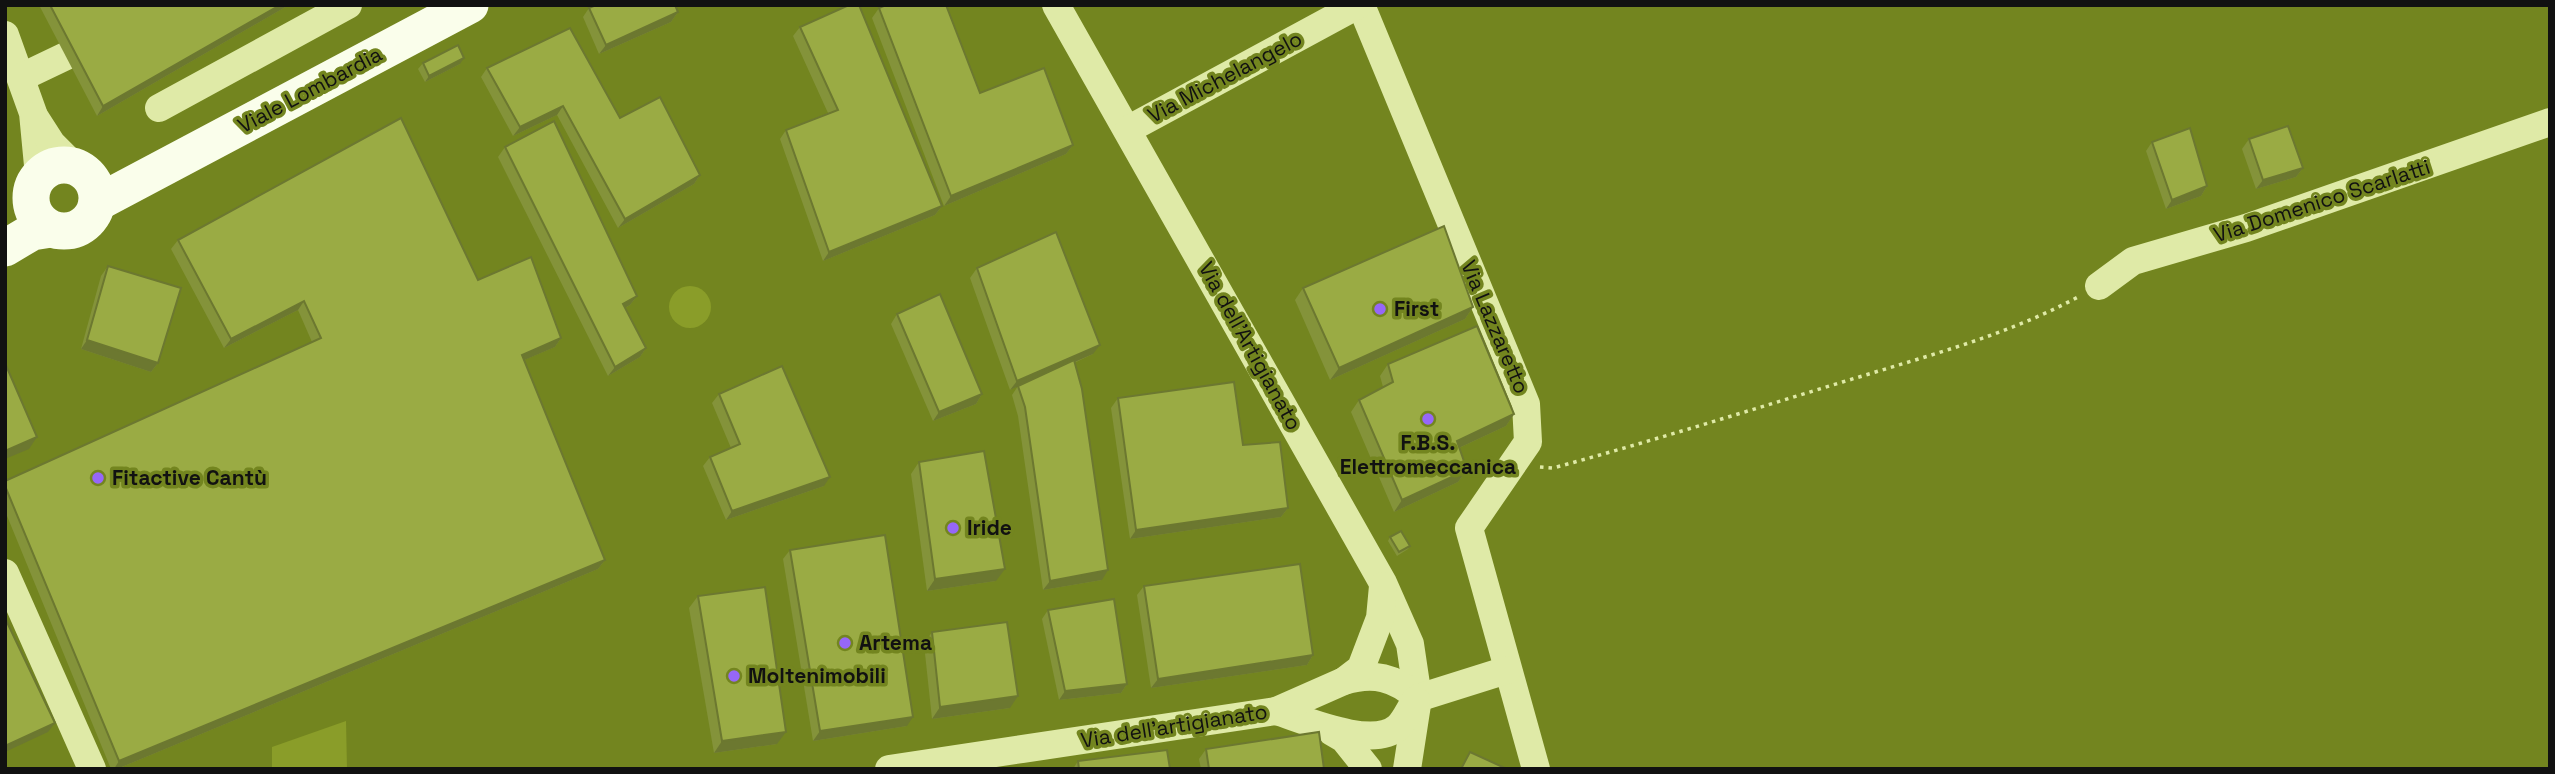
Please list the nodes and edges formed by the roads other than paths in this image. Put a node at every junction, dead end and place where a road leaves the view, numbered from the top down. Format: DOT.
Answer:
graph roads {
  1 [pos="348,5"];
  2 [pos="470,5"];
  3 [pos="1056,5"];
  4 [pos="1360,5"];
  5 [pos="5,35"];
  6 [pos="66,56"];
  7 [pos="22,77"];
  8 [pos="159,108"];
  9 [pos="33,113"];
  10 [pos="2550,122"];
  11 [pos="1129,130"];
  12 [pos="86,180"];
  13 [pos="40,203"];
  14 [pos="5,238"];
  15 [pos="5,248"];
  16 [pos="2099,286"];
  17 [pos="5,573"];
  18 [pos="1383,583"];
  19 [pos="1507,670"];
  20 [pos="1344,681"];
  21 [pos="1418,698"];
  22 [pos="1276,712"];
  23 [pos="1317,724"];
  24 [pos="926,766"];
  25 [pos="92,769"];
  26 [pos="889,769"];
  27 [pos="1368,769"];
  28 [pos="1406,769"];
  29 [pos="1536,769"];
  1 -- 8 [label="street"];
  2 -- 12 [label="main road, Viale Lombardia"];
  3 -- 11 [label="street, Via dell'Artigianato"];
  4 -- 11 [label="street, Via Michelangelo"];
  4 -- 19 [label="street, Via Lazzaretto"];
  5 -- 7 [label="street"];
  6 -- 7 [label="street"];
  7 -- 9 [label="street"];
  9 -- 12 [label="street"];
  9 -- 13 [label="street"];
  10 -- 16 [label="street, Via Domenico Scarlatti"];
  11 -- 18 [label="street, Via dell'Artigianato"];
  12 -- 13 [label="main road"];
  12 -- 13 [label="main road"];
  13 -- 14 [label="main road"];
  13 -- 15 [label="main road"];
  17 -- 25 [label="street"];
  18 -- 20 [label="street, Via dell'artigianato"];
  18 -- 21 [label="street, Via dell'Artigianato"];
  19 -- 21 [label="street"];
  19 -- 29 [label="street, Via Lazzaretto"];
  20 -- 21 [label="street"];
  20 -- 22 [label="street, Via dell'artigianato"];
  21 -- 23 [label="street, Via dell'Artigianato"];
  21 -- 28 [label="street, Via dell'Artigianato"];
  22 -- 23 [label="street, Via dell'Artigianato"];
  22 -- 24 [label="street, Via dell'artigianato"];
  23 -- 27 [label="street, Via dell'Artigianato"];
  24 -- 26 [label="street, Via dell'artigianato"];
}
